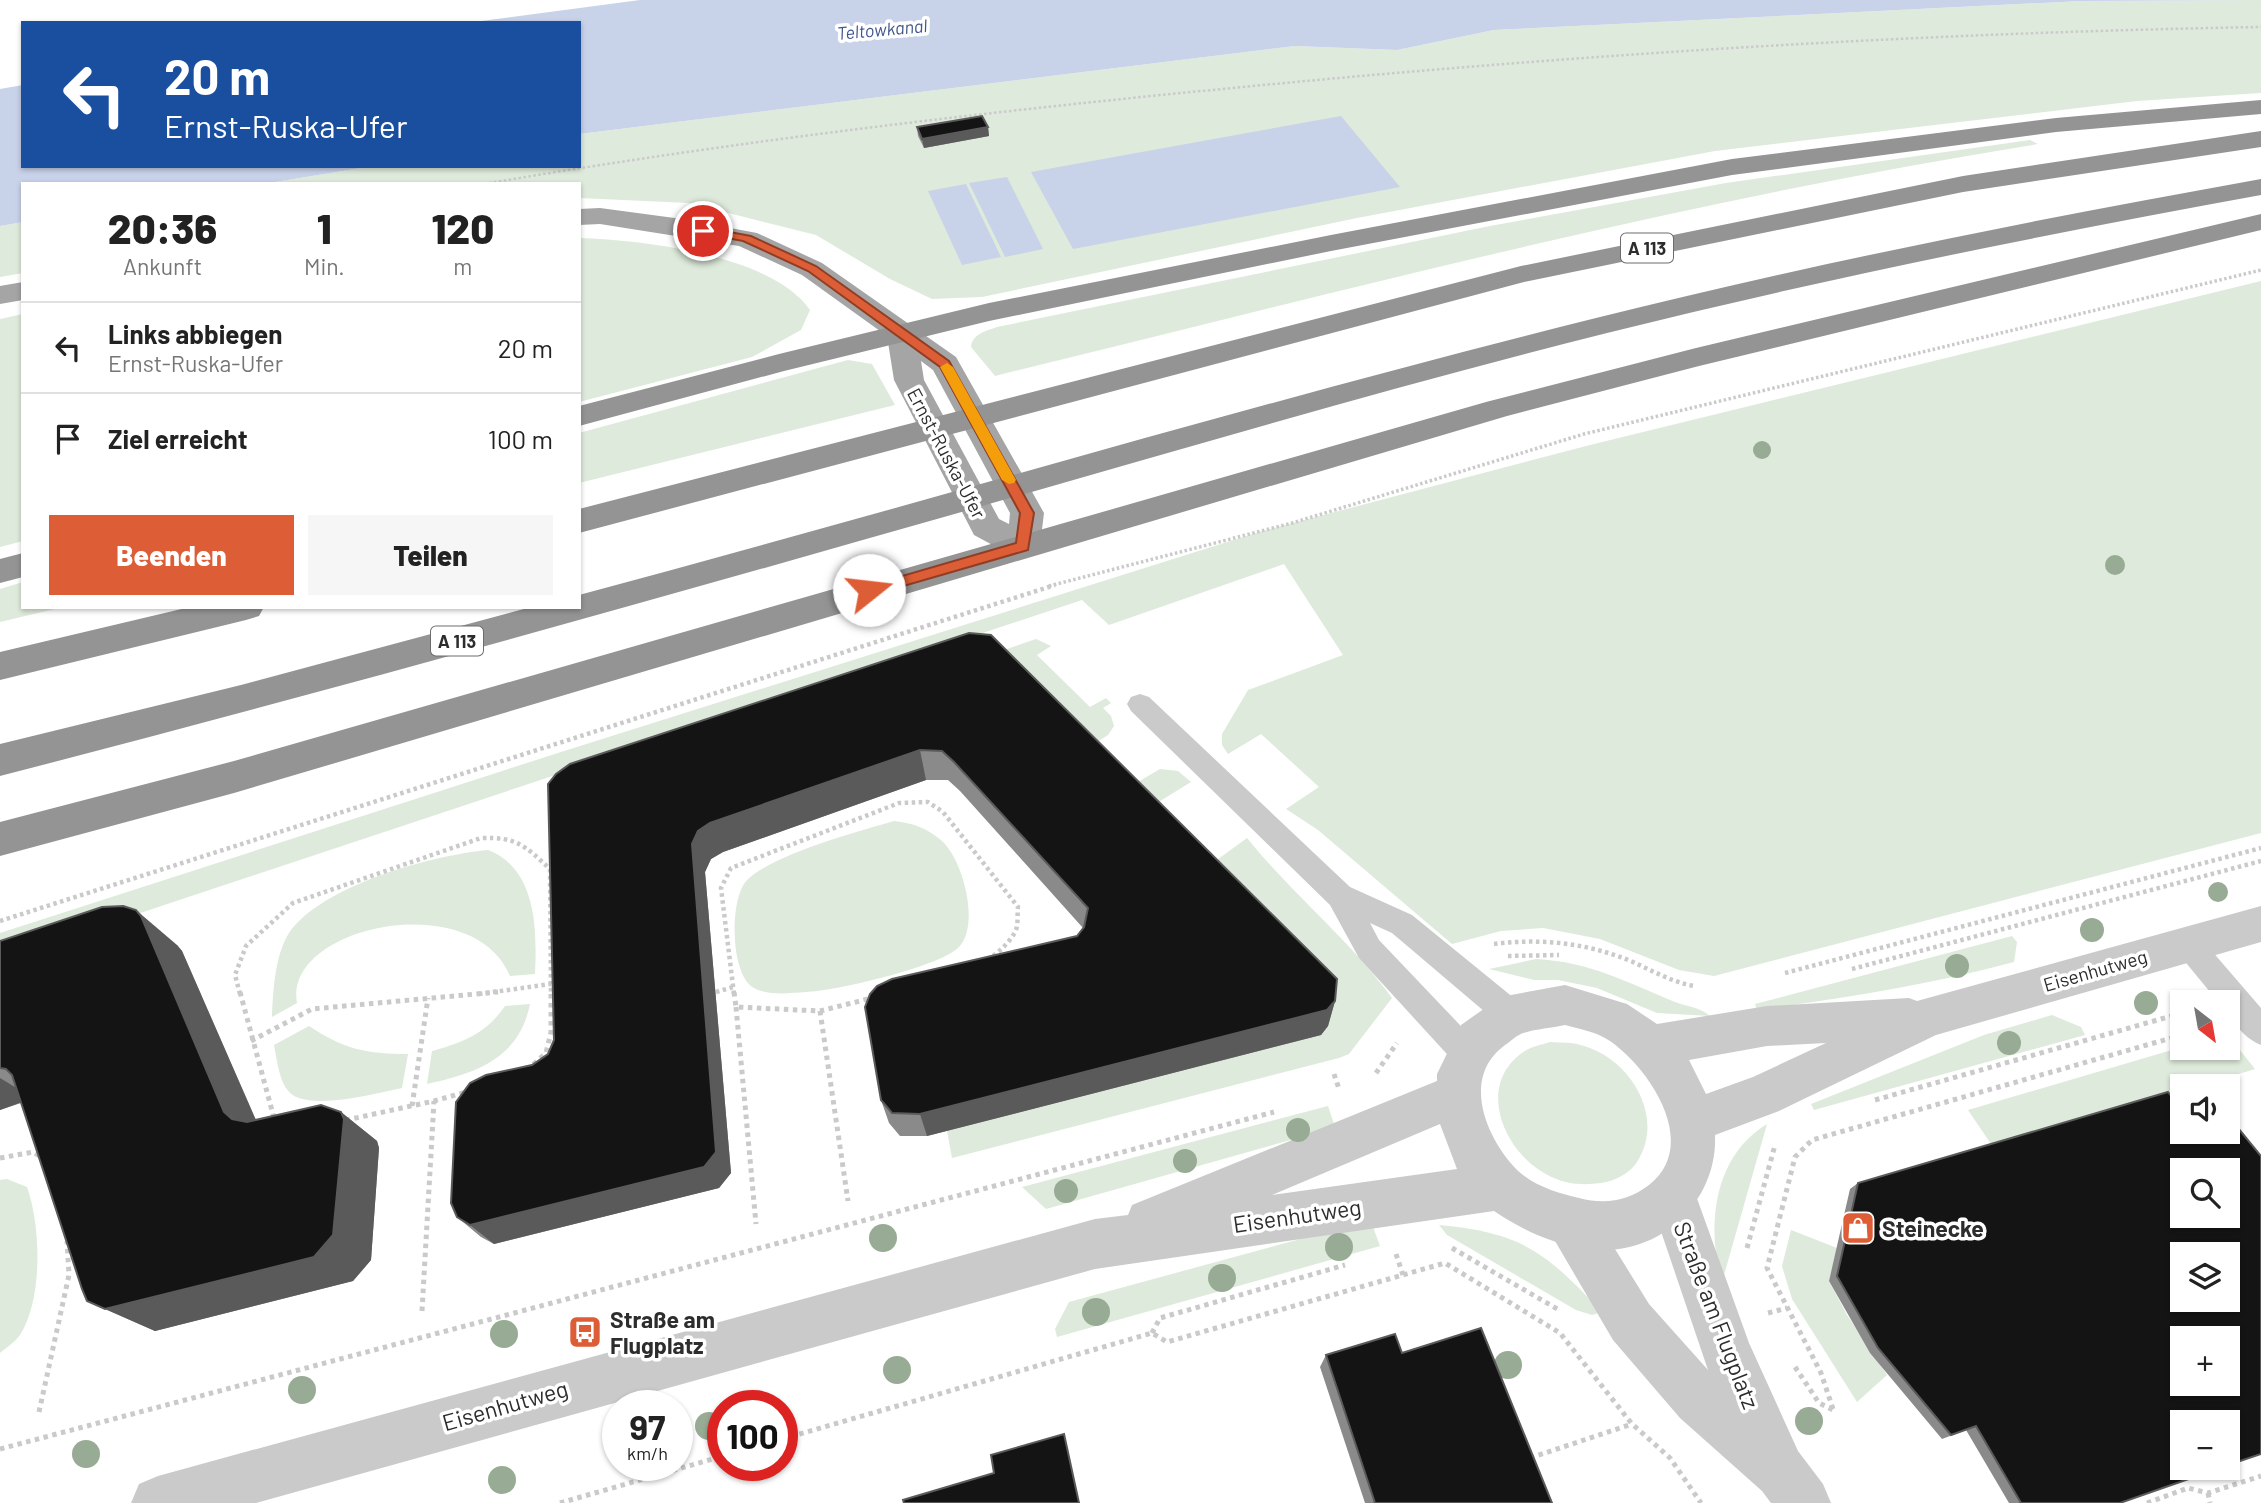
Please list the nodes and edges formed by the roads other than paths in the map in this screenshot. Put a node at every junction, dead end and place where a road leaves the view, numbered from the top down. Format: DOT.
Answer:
graph roads {
  1 [pos="2261,107"];
  2 [pos="2261,139"];
  3 [pos="2261,187"];
  4 [pos="581,216"];
  5 [pos="2261,222"];
  6 [pos="21,291"];
  7 [pos="0,295"];
  8 [pos="901,332"];
  9 [pos="581,415"];
  10 [pos="581,519"];
  11 [pos="1023,546"];
  12 [pos="21,566"];
  13 [pos="0,571"];
  14 [pos="581,606"];
  15 [pos="238,609"];
  16 [pos="571,609"];
  17 [pos="0,666"];
  18 [pos="1140,705"];
  19 [pos="0,760"];
  20 [pos="0,839"];
  21 [pos="1340,896"];
  22 [pos="2261,924"];
  23 [pos="2188,944"];
  24 [pos="1509,1013"];
  25 [pos="1928,1017"];
  26 [pos="2261,1031"];
  27 [pos="1650,1046"];
  28 [pos="1462,1074"];
  29 [pos="1692,1121"];
  30 [pos="1499,1187"];
  31 [pos="1673,1196"];
  32 [pos="1572,1224"];
  33 [pos="1095,1244"];
  34 [pos="1792,1488"];
  35 [pos="158,1503"];
  1 -- 8 [label="highway"];
  2 -- 10 [label="highway, A 113"];
  3 -- 14 [label="highway, A 113"];
  4 -- 8 [label="main road, Ernst-Ruska-Ufer"];
  5 -- 11 [label="highway"];
  6 -- 7 [label="main road"];
  8 -- 9 [label="highway"];
  8 -- 11 [label="main road, Ernst-Ruska-Ufer"];
  8 -- 11 [label="main road, Ernst-Ruska-Ufer"];
  11 -- 20 [label="highway"];
  12 -- 13 [label="highway"];
  15 -- 17 [label="highway"];
  16 -- 19 [label="highway, A 113"];
  18 -- 21 [label="lane"];
  21 -- 24 [label="lane"];
  21 -- 28 [label="lane"];
  22 -- 23 [label="street, Eisenhutweg"];
  23 -- 25 [label="street, Eisenhutweg"];
  23 -- 26 [label="lane"];
  24 -- 27 [label="street, Eisenhutweg"];
  24 -- 28 [label="street, Eisenhutweg"];
  25 -- 27 [label="street, Eisenhutweg"];
  25 -- 29 [label="street, Eisenhutweg"];
  27 -- 29 [label="street, Eisenhutweg"];
  28 -- 30 [label="street, Eisenhutweg"];
  28 -- 33 [label="street, Eisenhutweg"];
  29 -- 31 [label="street, Eisenhutweg"];
  30 -- 32 [label="street, Eisenhutweg"];
  30 -- 33 [label="street, Eisenhutweg"];
  31 -- 32 [label="street, Eisenhutweg"];
  31 -- 34 [label="street, Straße am Flugplatz"];
  32 -- 34 [label="street, Straße am Flugplatz"];
  33 -- 35 [label="street, Eisenhutweg"];
}
